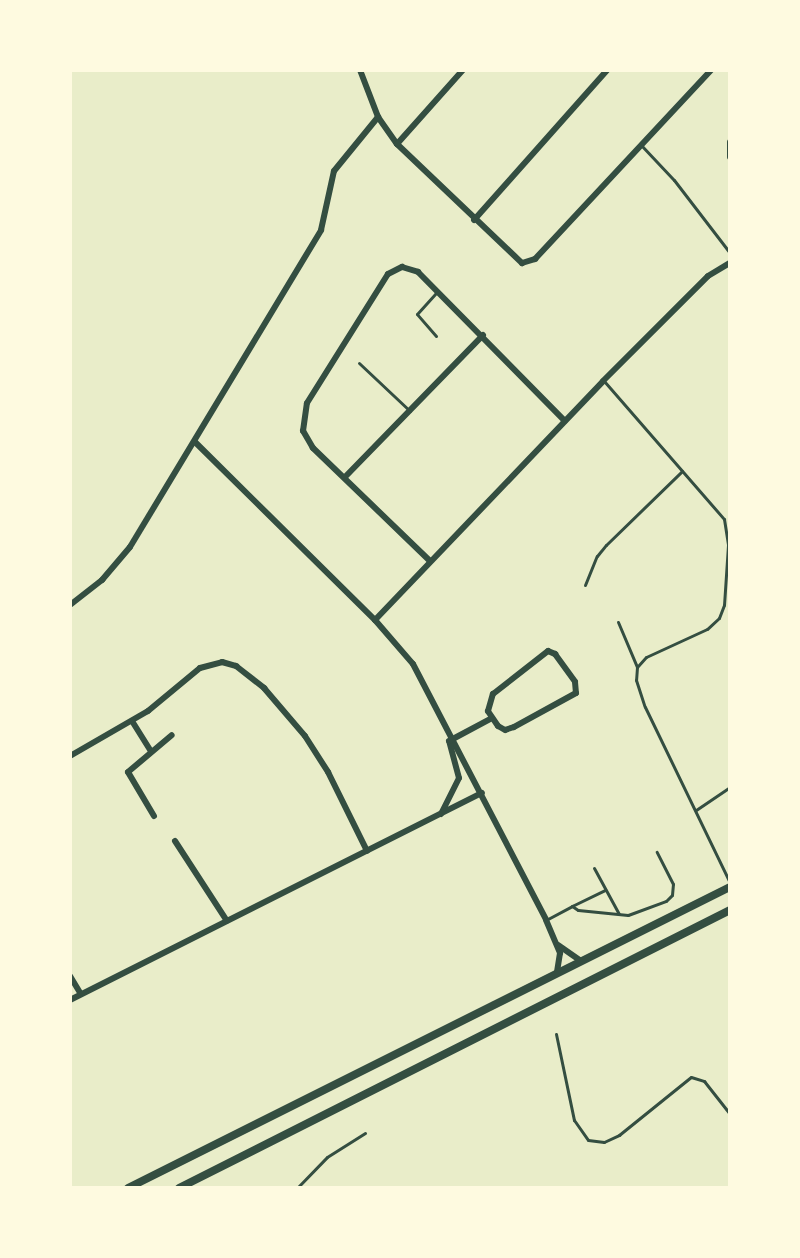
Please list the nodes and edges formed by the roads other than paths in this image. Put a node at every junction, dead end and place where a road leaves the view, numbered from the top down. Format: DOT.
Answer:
graph roads {
  1 [pos="360,70"];
  2 [pos="463,70"];
  3 [pos="607,70"];
  4 [pos="711,70"];
  5 [pos="378,117"];
  6 [pos="730,142"];
  7 [pos="397,144"];
  8 [pos="641,145"];
  9 [pos="730,157"];
  10 [pos="474,220"];
  11 [pos="730,253"];
  12 [pos="730,263"];
  13 [pos="438,291"];
  14 [pos="483,335"];
  15 [pos="436,336"];
  16 [pos="359,363"];
  17 [pos="603,381"];
  18 [pos="410,411"];
  19 [pos="565,421"];
  20 [pos="195,442"];
  21 [pos="682,471"];
  22 [pos="345,477"];
  23 [pos="729,544"];
  24 [pos="430,561"];
  25 [pos="585,585"];
  26 [pos="70,605"];
  27 [pos="375,620"];
  28 [pos="618,622"];
  29 [pos="637,667"];
  30 [pos="490,719"];
  31 [pos="132,721"];
  32 [pos="172,735"];
  33 [pos="453,736"];
  34 [pos="151,752"];
  35 [pos="70,756"];
  36 [pos="730,787"];
  37 [pos="482,793"];
  38 [pos="696,810"];
  39 [pos="441,814"];
  40 [pos="154,816"];
  41 [pos="175,841"];
  42 [pos="367,851"];
  43 [pos="657,852"];
  44 [pos="594,868"];
  45 [pos="730,885"];
  46 [pos="605,890"];
  47 [pos="572,906"];
  48 [pos="730,910"];
  49 [pos="620,916"];
  50 [pos="546,920"];
  51 [pos="227,921"];
  52 [pos="558,945"];
  53 [pos="583,961"];
  54 [pos="556,974"];
  55 [pos="70,976"];
  56 [pos="81,994"];
  57 [pos="70,1000"];
  58 [pos="556,1034"];
  59 [pos="730,1114"];
  60 [pos="365,1133"];
  61 [pos="128,1188"];
  62 [pos="179,1188"];
  63 [pos="297,1188"];
  1 -- 5 [label="street"];
  2 -- 7 [label="street"];
  3 -- 10 [label="street"];
  4 -- 8 [label="street"];
  5 -- 7 [label="street"];
  5 -- 20 [label="street"];
  6 -- 9 [label="street"];
  7 -- 10 [label="street"];
  8 -- 10 [label="street"];
  8 -- 11 [label="lane"];
  12 -- 17 [label="street"];
  13 -- 14 [label="street"];
  13 -- 15 [label="lane"];
  13 -- 22 [label="street"];
  14 -- 18 [label="street"];
  14 -- 19 [label="street"];
  16 -- 18 [label="lane"];
  17 -- 19 [label="street"];
  17 -- 21 [label="lane"];
  18 -- 22 [label="street"];
  19 -- 24 [label="street"];
  20 -- 26 [label="street"];
  20 -- 27 [label="street"];
  21 -- 23 [label="lane"];
  21 -- 25 [label="lane"];
  22 -- 24 [label="street"];
  23 -- 29 [label="lane"];
  24 -- 27 [label="street"];
  27 -- 33 [label="street"];
  28 -- 29 [label="lane"];
  29 -- 38 [label="lane"];
  30 -- 30 [label="street"];
  30 -- 33 [label="street"];
  31 -- 34 [label="street"];
  31 -- 35 [label="street"];
  31 -- 42 [label="street"];
  32 -- 34 [label="street"];
  33 -- 37 [label="street"];
  33 -- 39 [label="street"];
  34 -- 40 [label="street"];
  36 -- 38 [label="lane"];
  37 -- 39 [label="street"];
  37 -- 50 [label="street"];
  38 -- 45 [label="lane"];
  39 -- 42 [label="street"];
  41 -- 51 [label="street"];
  42 -- 51 [label="street"];
  43 -- 49 [label="lane"];
  44 -- 46 [label="lane"];
  45 -- 53 [label="street"];
  46 -- 47 [label="lane"];
  46 -- 49 [label="lane"];
  47 -- 49 [label="lane"];
  47 -- 50 [label="lane"];
  48 -- 62 [label="street"];
  50 -- 52 [label="street"];
  51 -- 56 [label="street"];
  52 -- 53 [label="street"];
  52 -- 54 [label="street"];
  53 -- 54 [label="street"];
  54 -- 61 [label="street"];
  55 -- 56 [label="street"];
  56 -- 57 [label="street"];
  58 -- 59 [label="lane"];
  60 -- 63 [label="lane"];
}
